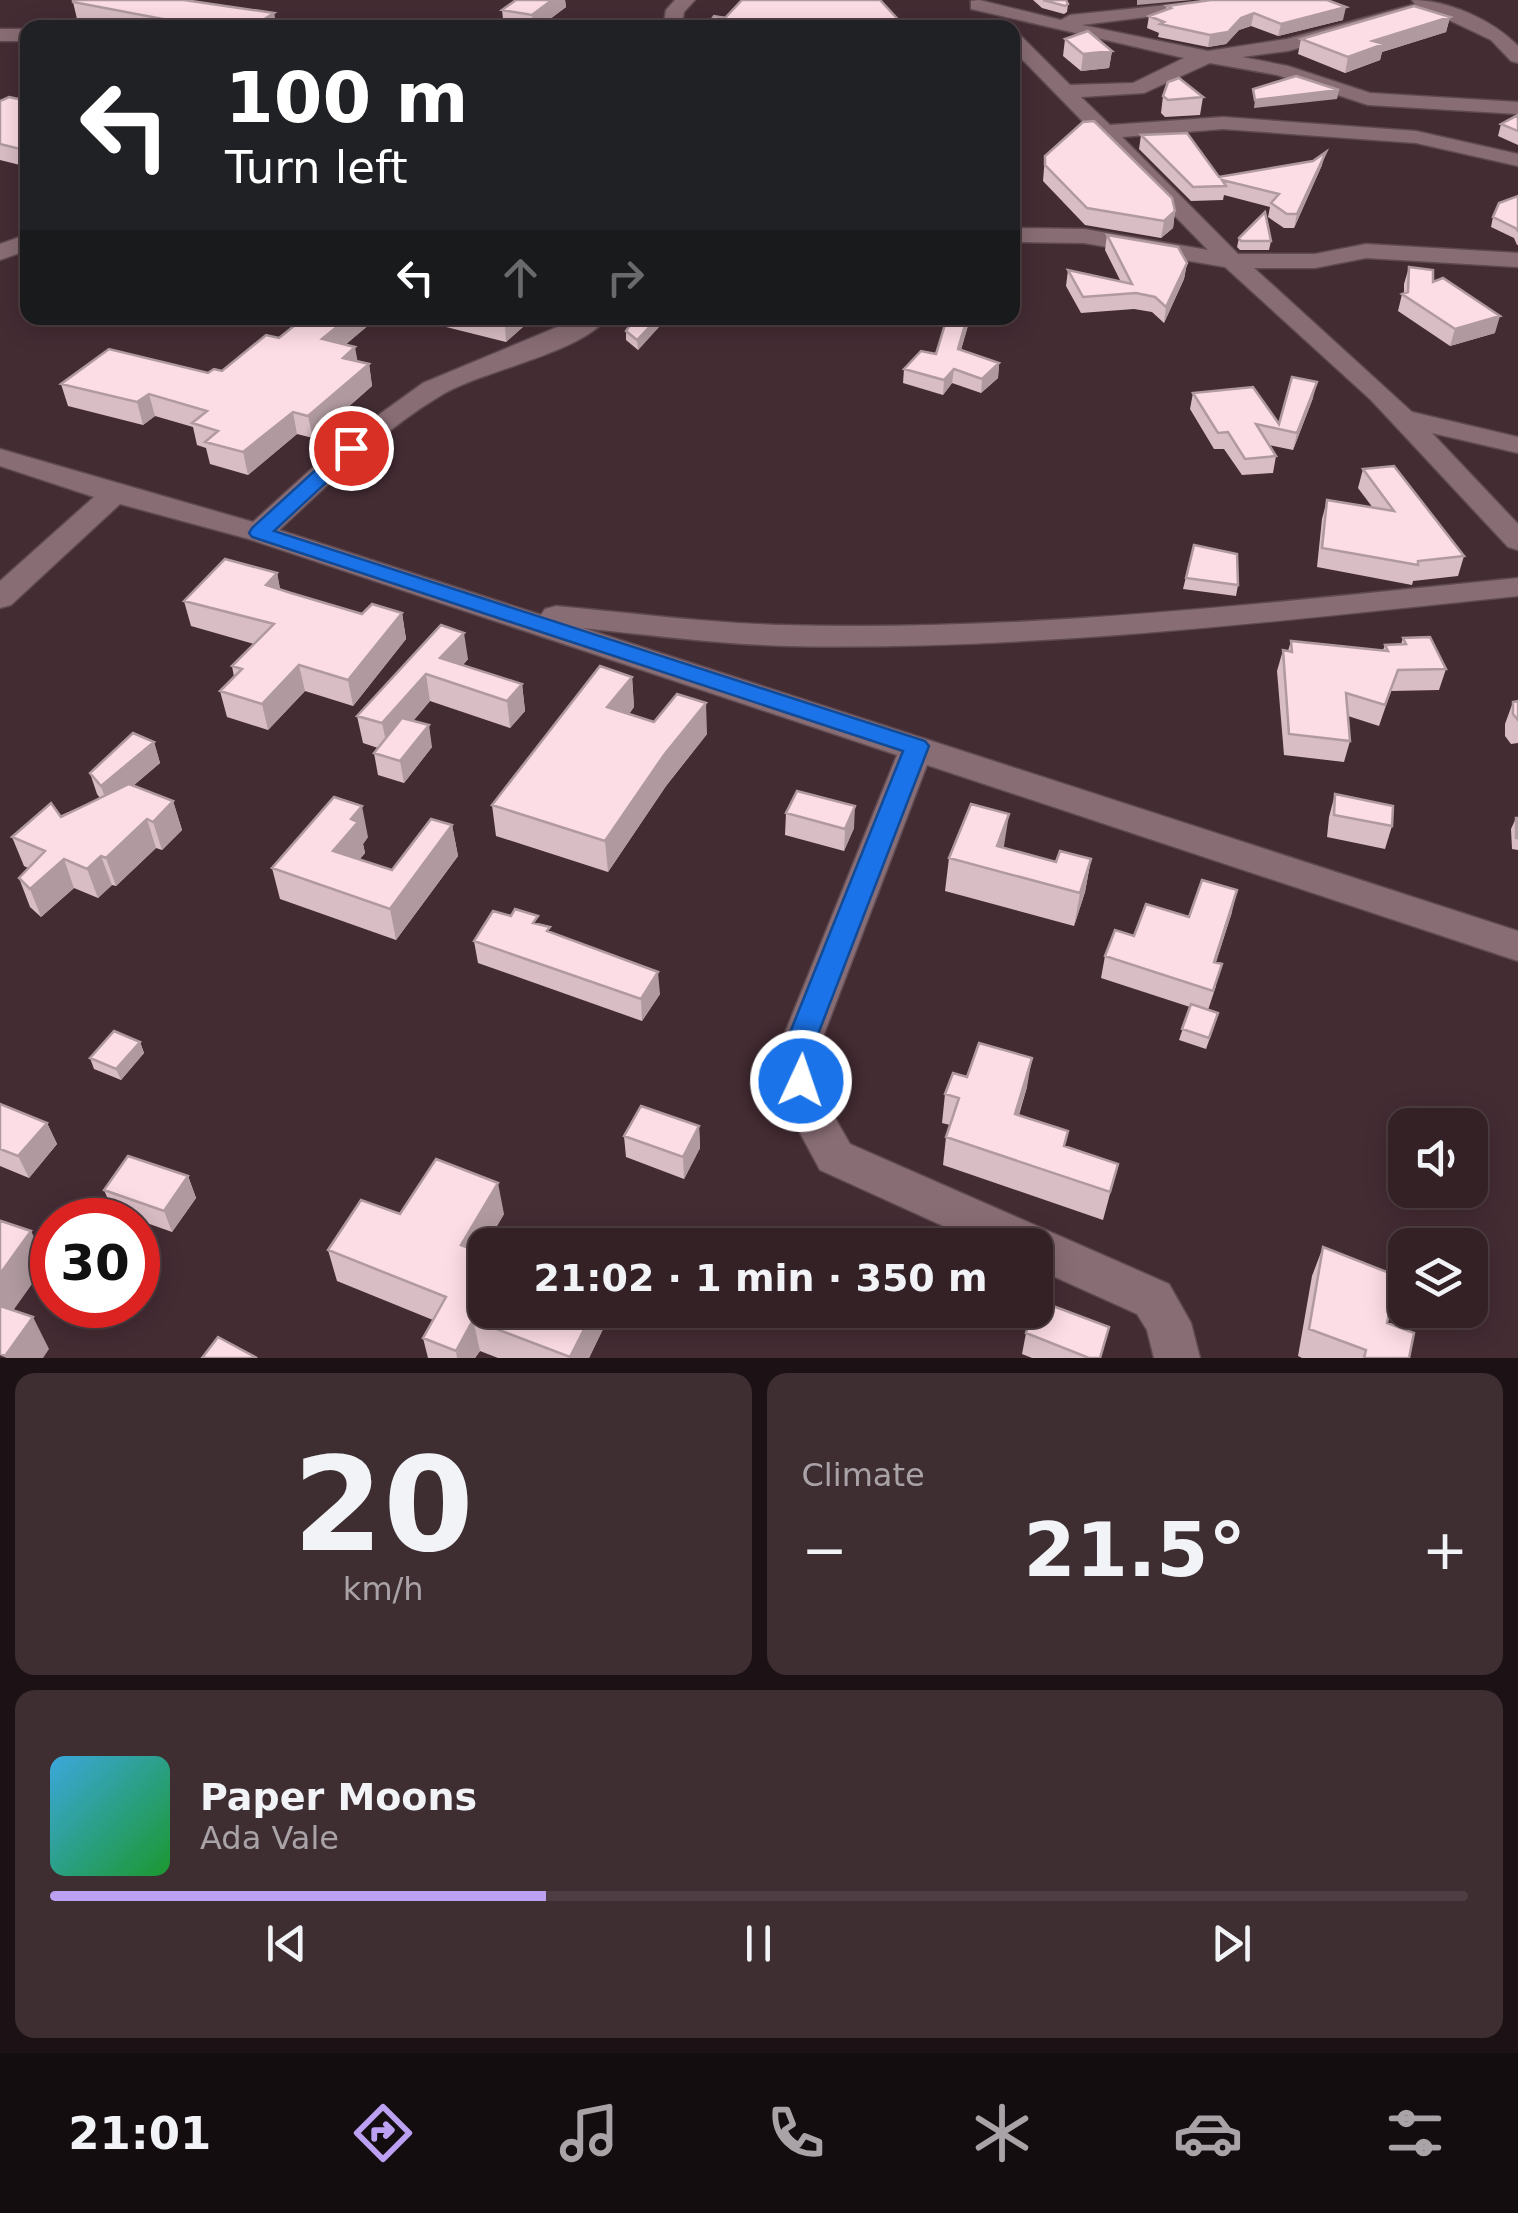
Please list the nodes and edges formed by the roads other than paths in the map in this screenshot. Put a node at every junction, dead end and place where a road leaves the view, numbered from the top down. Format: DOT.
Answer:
graph roads {
  1 [pos="686,0"];
  2 [pos="975,2"];
  3 [pos="1214,3"];
  4 [pos="1424,3"];
  5 [pos="673,20"];
  6 [pos="1056,23"];
  7 [pos="1020,49"];
  8 [pos="1215,55"];
  9 [pos="1518,56"];
  10 [pos="1064,91"];
  11 [pos="1518,108"];
  12 [pos="1105,132"];
  13 [pos="1518,160"];
  14 [pos="1020,234"];
  15 [pos="1518,260"];
  16 [pos="1232,261"];
  17 [pos="584,325"];
  18 [pos="1403,418"];
  19 [pos="1518,444"];
  20 [pos="0,457"];
  21 [pos="114,494"];
  22 [pos="259,533"];
  23 [pos="1518,541"];
  24 [pos="1518,587"];
  25 [pos="0,598"];
  26 [pos="497,610"];
  27 [pos="917,746"];
  28 [pos="1518,946"];
  29 [pos="1177,1358"];
  1 -- 5 [label="street"];
  2 -- 6 [label="street"];
  3 -- 6 [label="street"];
  4 -- 8 [label="street"];
  4 -- 9 [label="street"];
  6 -- 8 [label="street"];
  7 -- 10 [label="street"];
  8 -- 10 [label="street"];
  8 -- 11 [label="street"];
  10 -- 12 [label="street"];
  12 -- 13 [label="street"];
  12 -- 16 [label="street"];
  14 -- 16 [label="street"];
  15 -- 16 [label="street"];
  16 -- 18 [label="street"];
  17 -- 22 [label="street"];
  18 -- 19 [label="street"];
  18 -- 23 [label="street"];
  20 -- 21 [label="street"];
  21 -- 22 [label="street"];
  21 -- 25 [label="street"];
  22 -- 26 [label="street"];
  24 -- 26 [label="street"];
  26 -- 27 [label="street"];
  27 -- 28 [label="street"];
  27 -- 29 [label="street"];
}
